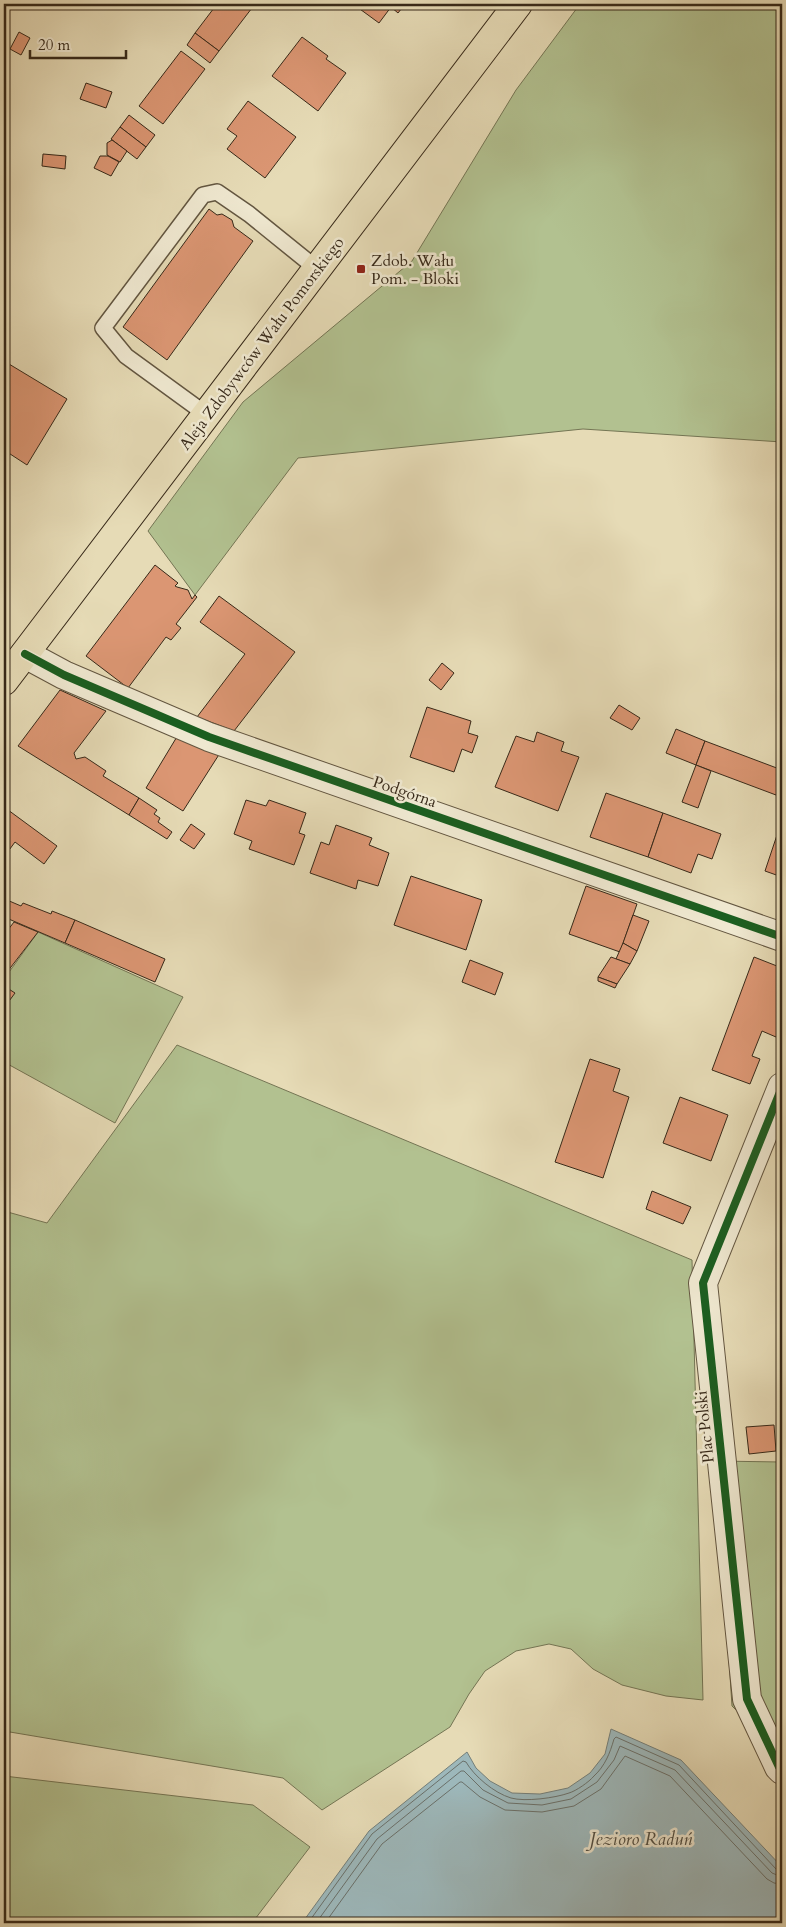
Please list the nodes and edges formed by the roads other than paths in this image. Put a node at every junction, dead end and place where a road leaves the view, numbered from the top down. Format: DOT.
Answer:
graph roads {
  1 [pos="518,4"];
  2 [pos="317,269"];
  3 [pos="207,415"];
  4 [pos="25,654"];
  5 [pos="4,681"];
  6 [pos="782,937"];
  7 [pos="782,1087"];
  8 [pos="782,1770"];
  1 -- 2 [label="main road, Aleja Zdobywców Wału Pomorskiego"];
  2 -- 3 [label="main road, Aleja Zdobywców Wału Pomorskiego"];
  2 -- 3 [label="lane"];
  3 -- 4 [label="main road, Aleja Zdobywców Wału Pomorskiego"];
  4 -- 5 [label="main road, Aleja Zdobywców Wału Pomorskiego"];
  4 -- 6 [label="street, Podgórna"];
  7 -- 8 [label="street, Plac Polski"];
}
